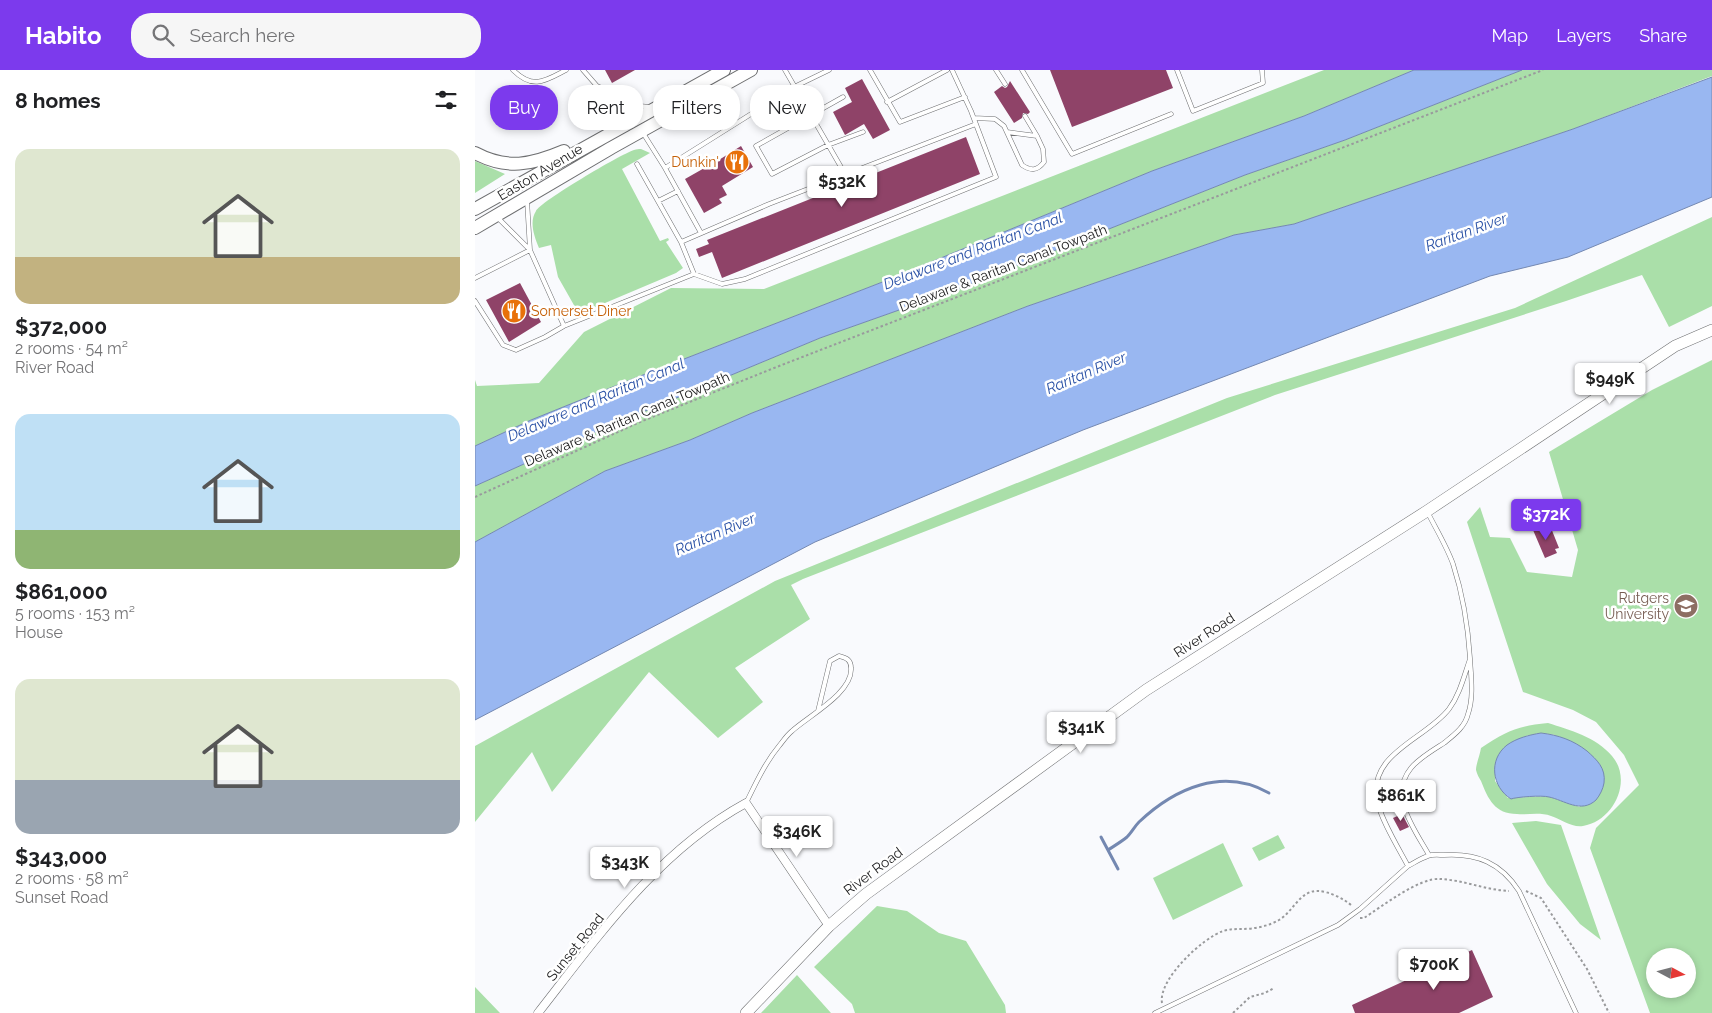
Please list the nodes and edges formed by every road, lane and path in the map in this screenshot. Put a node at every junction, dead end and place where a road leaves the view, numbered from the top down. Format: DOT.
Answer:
graph roads {
  1 [pos="513,70"];
  2 [pos="566,70"];
  3 [pos="583,70"];
  4 [pos="724,70"];
  5 [pos="751,70"];
  6 [pos="785,70"];
  7 [pos="829,70"];
  8 [pos="870,70"];
  9 [pos="947,70"];
  10 [pos="952,70"];
  11 [pos="996,70"];
  12 [pos="1022,70"];
  13 [pos="1177,70"];
  14 [pos="1262,70"];
  15 [pos="1543,70"];
  16 [pos="1005,84"];
  17 [pos="596,85"];
  18 [pos="697,85"];
  19 [pos="793,85"];
  20 [pos="798,85"];
  21 [pos="843,97"];
  22 [pos="965,97"];
  23 [pos="887,102"];
  24 [pos="824,108"];
  25 [pos="1171,114"];
  26 [pos="750,115"];
  27 [pos="1025,116"];
  28 [pos="974,118"];
  29 [pos="976,124"];
  30 [pos="616,130"];
  31 [pos="784,130"];
  32 [pos="820,130"];
  33 [pos="642,131"];
  34 [pos="863,132"];
  35 [pos="1007,132"];
  36 [pos="611,133"];
  37 [pos="1037,136"];
  38 [pos="828,145"];
  39 [pos="475,153"];
  40 [pos="637,164"];
  41 [pos="665,168"];
  42 [pos="845,174"];
  43 [pos="678,191"];
  44 [pos="527,198"];
  45 [pos="658,201"];
  46 [pos="475,209"];
  47 [pos="495,216"];
  48 [pos="475,228"];
  49 [pos="701,233"];
  50 [pos="681,242"];
  51 [pos="530,250"];
  52 [pos="694,274"];
  53 [pos="475,278"];
  54 [pos="475,301"];
  55 [pos="564,326"];
  56 [pos="1712,330"];
  57 [pos="475,497"];
  58 [pos="1427,511"];
  59 [pos="1470,657"];
  60 [pos="818,712"];
  61 [pos="746,803"];
  62 [pos="1429,855"];
  63 [pos="1408,866"];
  64 [pos="1519,891"];
  65 [pos="1355,913"];
  66 [pos="829,926"];
  67 [pos="1274,988"];
  68 [pos="1164,1008"];
  69 [pos="538,1013"];
  70 [pos="746,1013"];
  71 [pos="1155,1013"];
  72 [pos="1233,1013"];
  73 [pos="1575,1013"];
  74 [pos="1609,1013"];
  1 -- 2 [label="lane"];
  3 -- 17 [label="lane"];
  4 -- 18 [label="main road, Easton Avenue"];
  5 -- 33 [label="main road, Easton Avenue"];
  6 -- 19 [label="lane"];
  7 -- 20 [label="lane"];
  8 -- 23 [label="lane"];
  9 -- 23 [label="lane"];
  10 -- 22 [label="lane"];
  11 -- 16 [label="lane"];
  12 -- 25 [label="lane"];
  13 -- 14 [label="lane"];
  15 -- 57 [label="path, Delaware & Raritan Canal Towpath"];
  21 -- 24 [label="lane"];
  22 -- 23 [label="lane"];
  22 -- 28 [label="lane"];
  26 -- 41 [label="lane"];
  27 -- 37 [label="lane"];
  28 -- 29 [label="lane"];
  28 -- 35 [label="lane"];
  29 -- 42 [label="lane"];
  29 -- 52 [label="lane"];
  30 -- 36 [label="main road, Easton Avenue"];
  31 -- 38 [label="lane"];
  32 -- 38 [label="lane"];
  33 -- 41 [label="lane"];
  33 -- 44 [label="main road, Easton Avenue"];
  34 -- 38 [label="lane"];
  35 -- 37 [label="lane"];
  35 -- 37 [label="lane"];
  36 -- 39 [label="main road"];
  36 -- 46 [label="main road, Easton Avenue"];
  38 -- 42 [label="lane"];
  40 -- 45 [label="lane"];
  41 -- 43 [label="lane"];
  42 -- 49 [label="lane"];
  43 -- 45 [label="lane"];
  43 -- 49 [label="lane"];
  44 -- 47 [label="main road, Easton Avenue"];
  44 -- 51 [label="lane"];
  45 -- 50 [label="lane"];
  47 -- 48 [label="main road, Easton Avenue"];
  47 -- 51 [label="lane"];
  49 -- 50 [label="lane"];
  50 -- 52 [label="lane"];
  51 -- 53 [label="lane"];
  51 -- 55 [label="lane"];
  52 -- 55 [label="lane"];
  54 -- 55 [label="lane"];
  56 -- 58 [label="main road, River Road"];
  58 -- 59 [label="lane"];
  58 -- 66 [label="main road, River Road"];
  59 -- 62 [label="lane"];
  59 -- 63 [label="lane"];
  60 -- 60 [label="lane"];
  60 -- 61 [label="lane"];
  61 -- 66 [label="street"];
  61 -- 69 [label="street, Sunset Road"];
  62 -- 63 [label="lane"];
  62 -- 64 [label="lane"];
  63 -- 65 [label="lane"];
  64 -- 65 [label="path"];
  64 -- 73 [label="lane"];
  64 -- 74 [label="path"];
  65 -- 68 [label="lane"];
  65 -- 68 [label="path"];
  66 -- 70 [label="main road, River Road"];
  67 -- 72 [label="path"];
  68 -- 71 [label="lane"];
}
